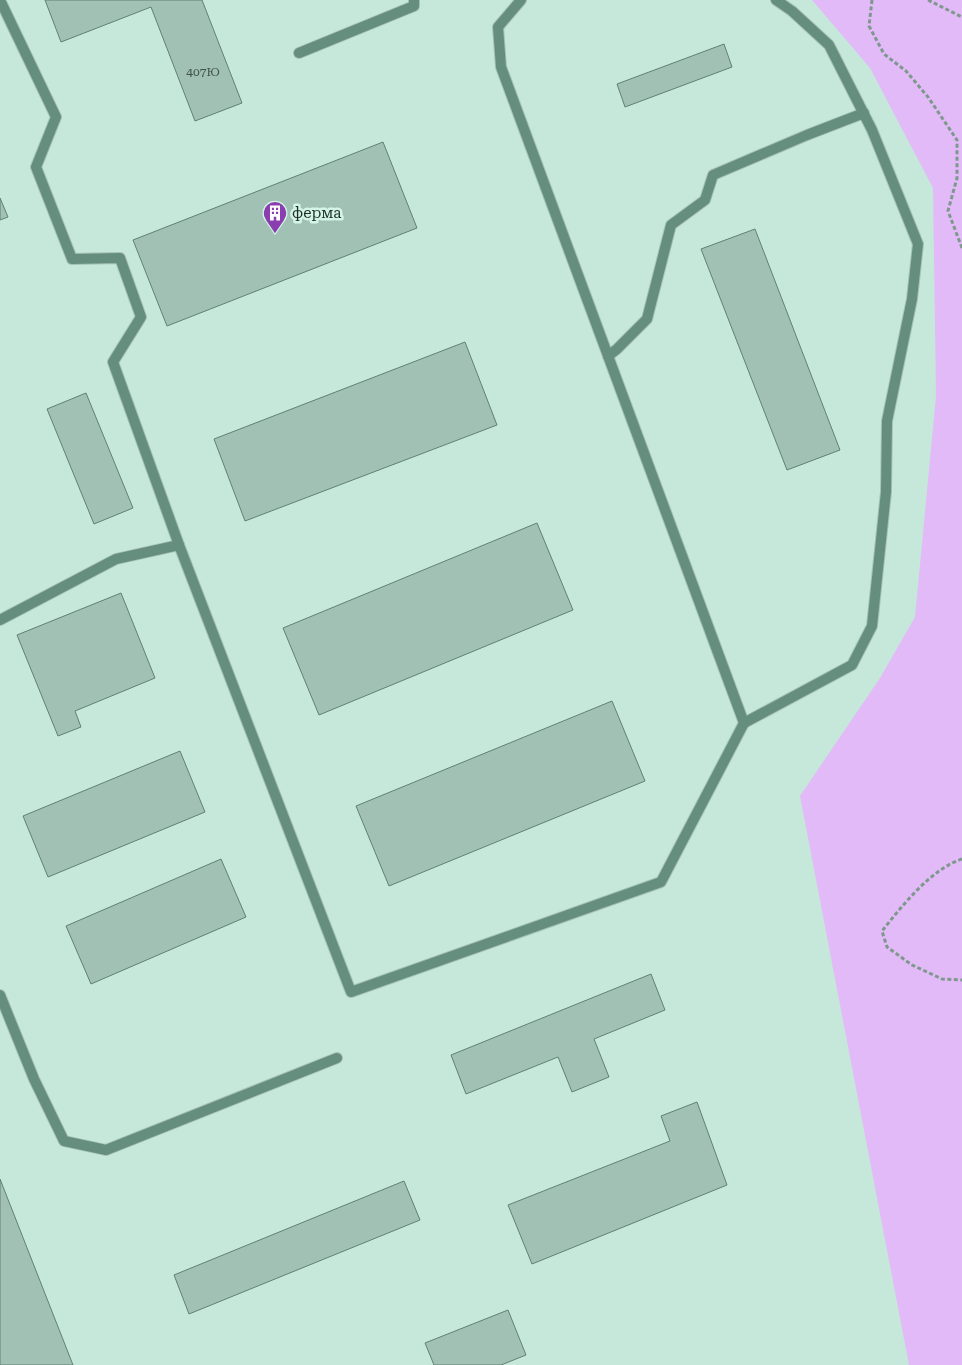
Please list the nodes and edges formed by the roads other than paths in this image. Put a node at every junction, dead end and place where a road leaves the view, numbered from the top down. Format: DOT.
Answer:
graph roads {
  1 [pos="0,0"];
  2 [pos="414,0"];
  3 [pos="520,0"];
  4 [pos="776,0"];
  5 [pos="299,54"];
  6 [pos="864,113"];
  7 [pos="608,356"];
  8 [pos="179,545"];
  9 [pos="0,620"];
  10 [pos="744,723"];
  11 [pos="0,995"];
  12 [pos="337,1058"];
  1 -- 8 [label="lane"];
  2 -- 5 [label="lane"];
  3 -- 7 [label="lane"];
  4 -- 6 [label="lane"];
  6 -- 7 [label="lane"];
  6 -- 10 [label="lane"];
  7 -- 10 [label="lane"];
  8 -- 9 [label="lane"];
  8 -- 10 [label="lane"];
  11 -- 12 [label="lane"];
}
